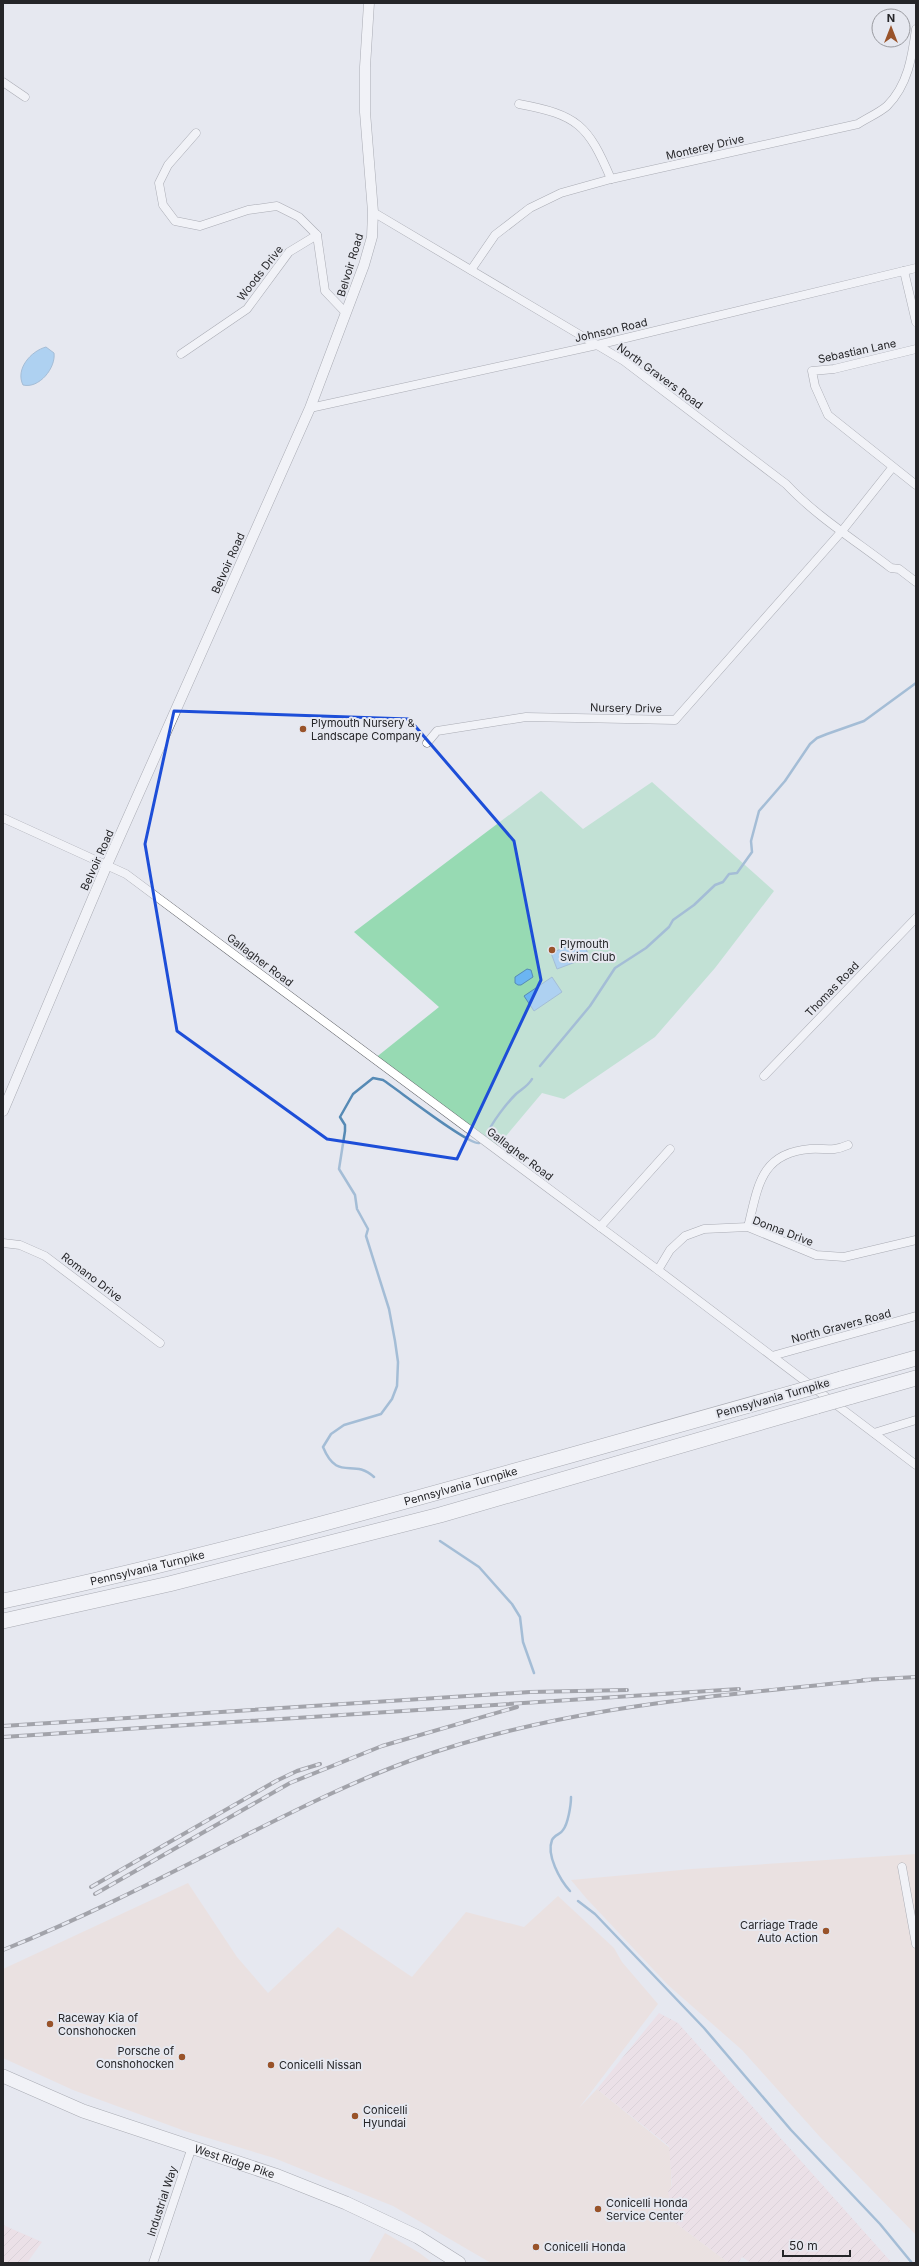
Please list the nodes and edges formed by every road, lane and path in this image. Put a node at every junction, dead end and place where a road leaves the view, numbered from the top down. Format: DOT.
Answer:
graph roads {
  1 [pos="369,3"];
  2 [pos="916,29"];
  3 [pos="3,82"];
  4 [pos="25,97"];
  5 [pos="519,104"];
  6 [pos="196,133"];
  7 [pos="611,179"];
  8 [pos="373,212"];
  9 [pos="317,235"];
  10 [pos="916,268"];
  11 [pos="471,270"];
  12 [pos="904,271"];
  13 [pos="346,313"];
  14 [pos="916,322"];
  15 [pos="597,345"];
  16 [pos="916,349"];
  17 [pos="181,354"];
  18 [pos="310,408"];
  19 [pos="892,468"];
  20 [pos="916,485"];
  21 [pos="842,531"];
  22 [pos="916,582"];
  23 [pos="427,743"];
  24 [pos="3,818"];
  25 [pos="106,867"];
  26 [pos="916,918"];
  27 [pos="764,1076"];
  28 [pos="3,1111"];
  29 [pos="848,1145"];
  30 [pos="670,1149"];
  31 [pos="600,1227"];
  32 [pos="748,1227"];
  33 [pos="916,1240"];
  34 [pos="3,1243"];
  35 [pos="658,1270"];
  36 [pos="916,1316"];
  37 [pos="160,1343"];
  38 [pos="772,1356"];
  39 [pos="916,1358"];
  40 [pos="916,1378"];
  41 [pos="916,1420"];
  42 [pos="874,1433"];
  43 [pos="916,1465"];
  44 [pos="3,1601"];
  45 [pos="3,1621"];
  46 [pos="902,1867"];
  47 [pos="916,1944"];
  48 [pos="3,2076"];
  49 [pos="192,2147"];
  50 [pos="153,2263"];
  51 [pos="459,2263"];
  1 -- 8 [label="street, Belvoir Road"];
  2 -- 7 [label="street, Monterey Drive"];
  3 -- 4 [label="street"];
  5 -- 7 [label="street"];
  6 -- 9 [label="street"];
  7 -- 11 [label="street, Monterey Drive"];
  8 -- 11 [label="street, North Gravers Road"];
  8 -- 13 [label="street, Belvoir Road"];
  9 -- 13 [label="street"];
  9 -- 17 [label="street, Woods Drive"];
  10 -- 12 [label="street, Johnson Road"];
  11 -- 15 [label="street, North Gravers Road"];
  12 -- 14 [label="street"];
  12 -- 15 [label="street, Johnson Road"];
  13 -- 18 [label="street, Belvoir Road"];
  15 -- 18 [label="street, Johnson Road"];
  15 -- 21 [label="street, North Gravers Road"];
  16 -- 19 [label="street, Sebastian Lane"];
  18 -- 25 [label="street, Belvoir Road"];
  19 -- 20 [label="street, Sebastian Lane"];
  19 -- 21 [label="street"];
  21 -- 22 [label="street, North Gravers Road"];
  21 -- 23 [label="street, Nursery Drive"];
  24 -- 25 [label="street, Gallagher Road"];
  25 -- 28 [label="street, Belvoir Road"];
  25 -- 31 [label="street, Gallagher Road"];
  26 -- 27 [label="street, Thomas Road"];
  29 -- 32 [label="street"];
  30 -- 31 [label="street"];
  31 -- 35 [label="street, Gallagher Road"];
  32 -- 33 [label="street, Donna Drive"];
  32 -- 35 [label="street, Donna Drive"];
  34 -- 37 [label="street, Romano Drive"];
  35 -- 38 [label="street, Gallagher Road"];
  36 -- 38 [label="street, North Gravers Road"];
  38 -- 42 [label="street, Gallagher Road"];
  39 -- 44 [label="highway, Pennsylvania Turnpike, bridge"];
  40 -- 45 [label="highway, Pennsylvania Turnpike, bridge"];
  41 -- 42 [label="street"];
  42 -- 43 [label="street, Gallagher Road"];
  46 -- 47 [label="street"];
  48 -- 49 [label="main road, West Ridge Pike"];
  49 -- 50 [label="street, Industrial Way"];
  49 -- 51 [label="main road, West Ridge Pike"];
}
